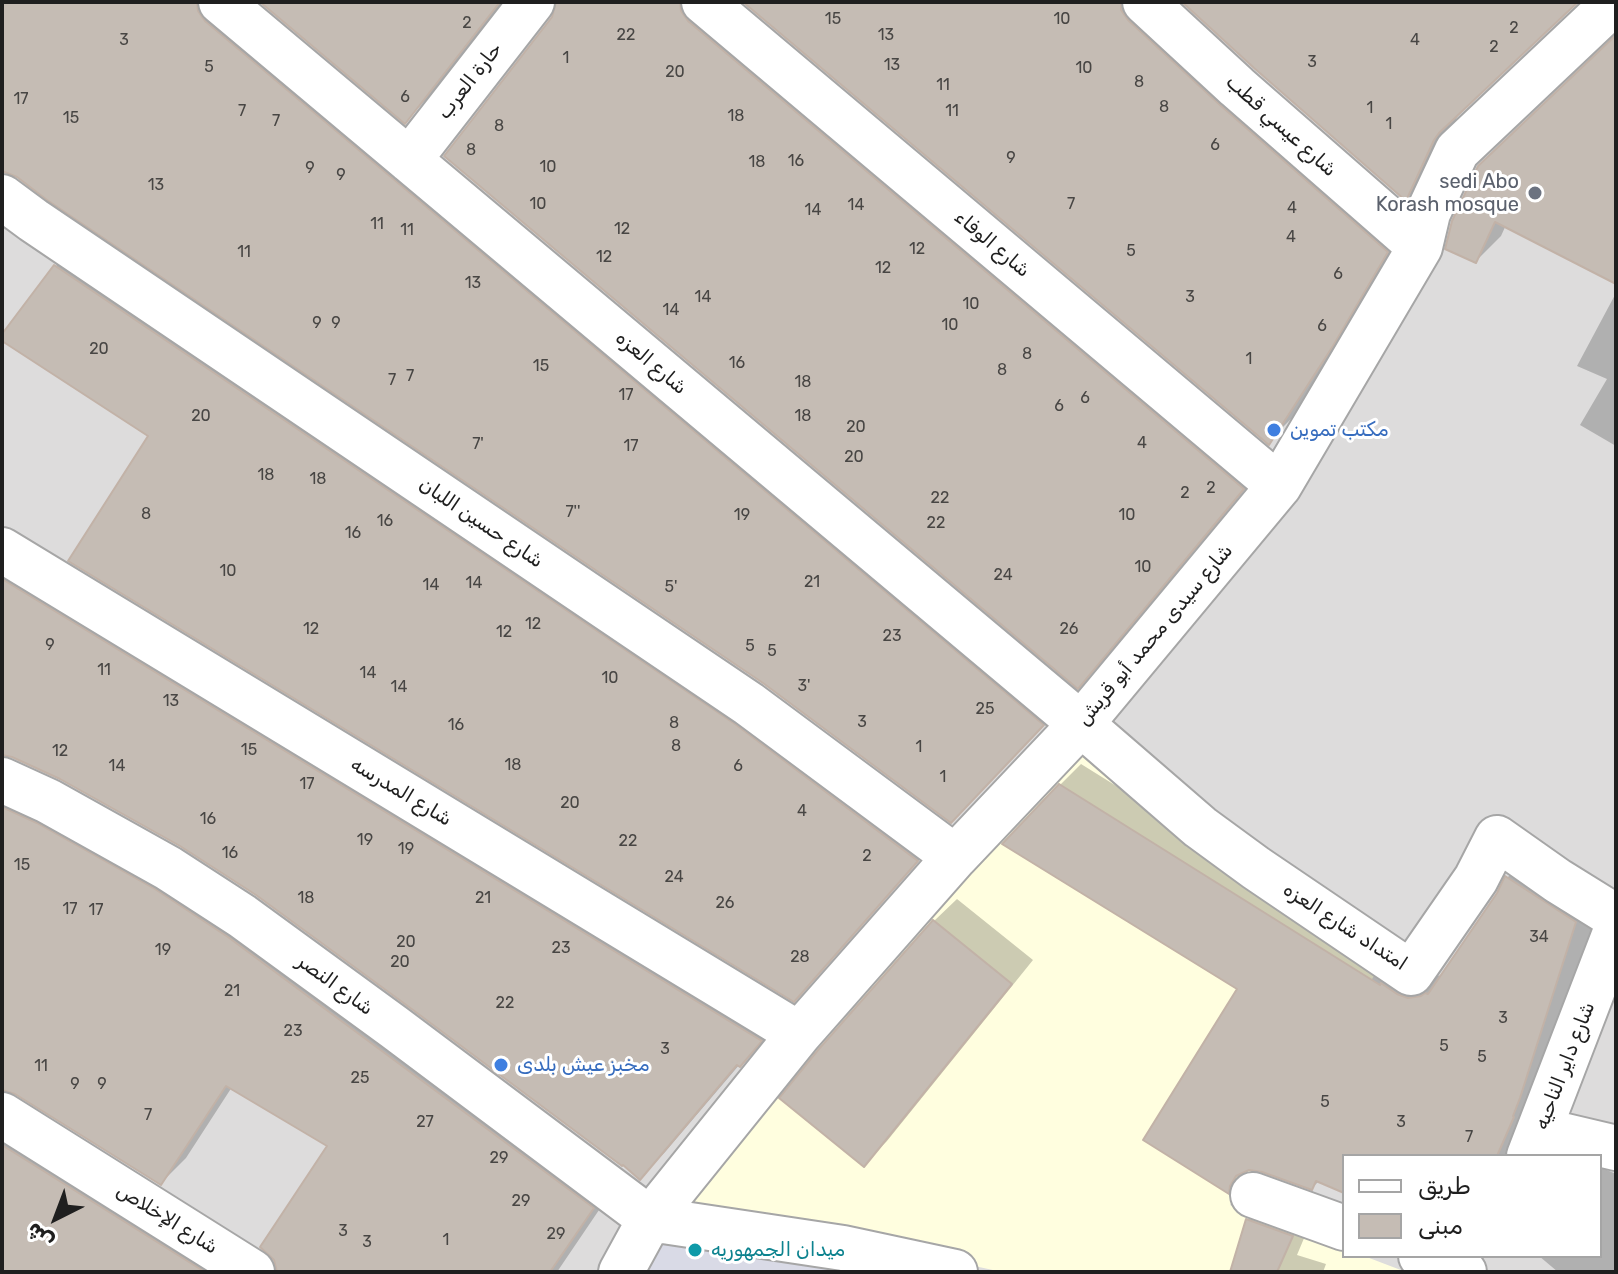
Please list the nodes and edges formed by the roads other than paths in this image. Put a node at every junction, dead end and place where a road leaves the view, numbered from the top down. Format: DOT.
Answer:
graph roads {
  1 [pos="221,2"];
  2 [pos="532,2"];
  3 [pos="704,2"];
  4 [pos="1145,2"];
  5 [pos="1601,14"];
  6 [pos="409,160"];
  7 [pos="2,197"];
  8 [pos="1420,247"];
  9 [pos="1279,486"];
  10 [pos="2,550"];
  11 [pos="1081,724"];
  12 [pos="2,780"];
  13 [pos="955,857"];
  14 [pos="1616,917"];
  15 [pos="1616,930"];
  16 [pos="799,1034"];
  17 [pos="2,1115"];
  18 [pos="1535,1143"];
  19 [pos="1616,1148"];
  20 [pos="1253,1195"];
  21 [pos="650,1219"];
  22 [pos="1342,1227"];
  23 [pos="1426,1258"];
  24 [pos="252,1272"];
  25 [pos="621,1272"];
  26 [pos="955,1272"];
  27 [pos="1464,1272"];
  1 -- 6 [label="street, شارع العزه"];
  2 -- 6 [label="street, حارة العرب"];
  3 -- 9 [label="street, شارع الوفاء"];
  4 -- 8 [label="street, شارع عيسي قطب"];
  5 -- 8 [label="street, شارع سيدى محمد أبو قريش"];
  6 -- 11 [label="street, شارع العزه"];
  7 -- 13 [label="street, شارع حسين اللبان"];
  8 -- 9 [label="street, شارع سيدى محمد أبو قريش"];
  9 -- 11 [label="street, شارع سيدى محمد أبو قريش"];
  10 -- 16 [label="street, شارع المدرسه"];
  11 -- 13 [label="street, شارع سيدى محمد أبو قريش"];
  11 -- 14 [label="street, امتداد شارع العزه"];
  12 -- 21 [label="street, شارع النصر"];
  13 -- 16 [label="street, شارع سيدى محمد أبو قريش"];
  15 -- 18 [label="street, شارع داير الناحيه"];
  16 -- 21 [label="street, شارع سيدى محمد أبو قريش"];
  17 -- 24 [label="street, شارع الإخلاص"];
  18 -- 19 [label="street"];
  20 -- 22 [label="street"];
  21 -- 25 [label="street"];
  21 -- 26 [label="street"];
  23 -- 27 [label="street"];
}
